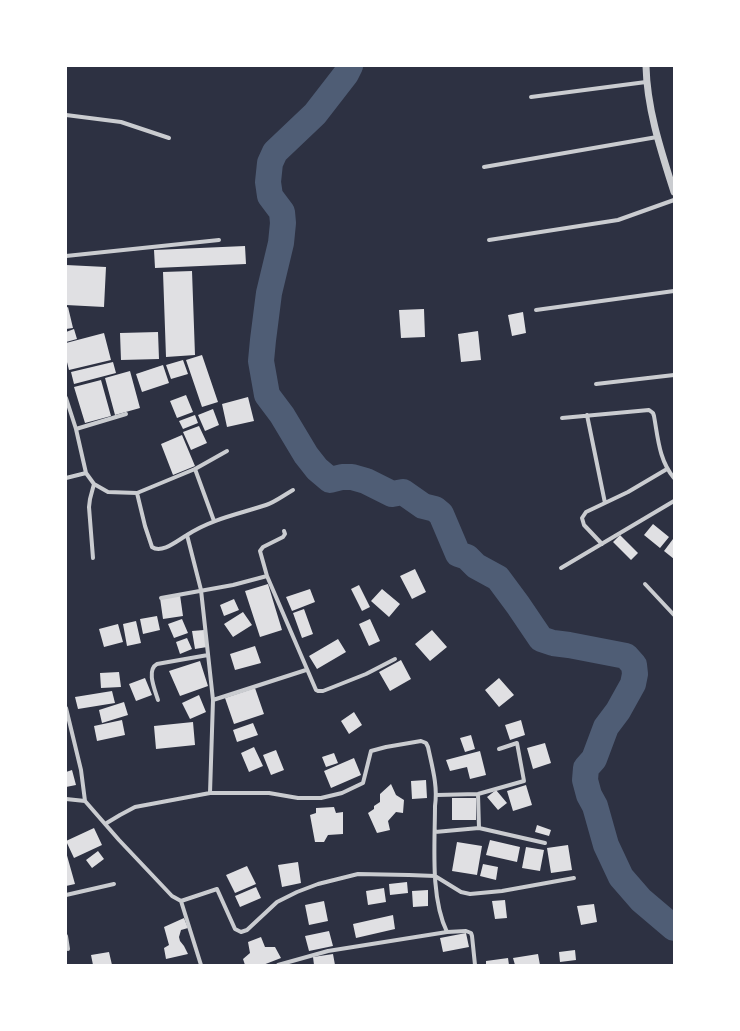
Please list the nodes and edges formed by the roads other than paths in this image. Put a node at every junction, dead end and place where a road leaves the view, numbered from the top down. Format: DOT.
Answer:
graph roads {
  1 [pos="646,66"];
  2 [pos="646,82"];
  3 [pos="531,97"];
  4 [pos="66,115"];
  5 [pos="657,137"];
  6 [pos="169,138"];
  7 [pos="484,167"];
  8 [pos="674,192"];
  9 [pos="674,200"];
  10 [pos="219,240"];
  11 [pos="489,240"];
  12 [pos="66,256"];
  13 [pos="674,291"];
  14 [pos="536,310"];
  15 [pos="674,375"];
  16 [pos="596,384"];
  17 [pos="66,398"];
  18 [pos="126,414"];
  19 [pos="587,415"];
  20 [pos="72,418"];
  21 [pos="562,418"];
  22 [pos="66,419"];
  23 [pos="76,429"];
  24 [pos="227,451"];
  25 [pos="196,469"];
  26 [pos="667,469"];
  27 [pos="86,473"];
  28 [pos="66,478"];
  29 [pos="674,478"];
  30 [pos="94,484"];
  31 [pos="293,490"];
  32 [pos="137,493"];
  33 [pos="674,501"];
  34 [pos="605,503"];
  35 [pos="214,521"];
  36 [pos="284,531"];
  37 [pos="187,535"];
  38 [pos="602,544"];
  39 [pos="93,558"];
  40 [pos="561,568"];
  41 [pos="267,576"];
  42 [pos="645,584"];
  43 [pos="201,590"];
  44 [pos="161,598"];
  45 [pos="674,615"];
  46 [pos="208,655"];
  47 [pos="395,659"];
  48 [pos="306,670"];
  49 [pos="158,700"];
  50 [pos="213,700"];
  51 [pos="66,708"];
  52 [pos="498,749"];
  53 [pos="210,793"];
  54 [pos="478,794"];
  55 [pos="437,795"];
  56 [pos="66,799"];
  57 [pos="85,801"];
  58 [pos="105,824"];
  59 [pos="480,828"];
  60 [pos="435,832"];
  61 [pos="545,842"];
  62 [pos="435,876"];
  63 [pos="574,878"];
  64 [pos="114,884"];
  65 [pos="66,895"];
  66 [pos="181,901"];
  67 [pos="447,932"];
  68 [pos="66,936"];
  69 [pos="68,949"];
  70 [pos="201,965"];
  71 [pos="278,965"];
  72 [pos="475,965"];
  1 -- 2 [label="street"];
  2 -- 3 [label="street"];
  2 -- 5 [label="street"];
  4 -- 6 [label="street"];
  5 -- 7 [label="street"];
  5 -- 8 [label="street"];
  9 -- 11 [label="street"];
  10 -- 12 [label="street"];
  13 -- 14 [label="street"];
  15 -- 16 [label="street"];
  17 -- 20 [label="street"];
  18 -- 23 [label="street"];
  19 -- 21 [label="street"];
  19 -- 26 [label="street"];
  19 -- 34 [label="street"];
  20 -- 22 [label="street"];
  20 -- 23 [label="street"];
  23 -- 27 [label="street"];
  24 -- 25 [label="street"];
  25 -- 32 [label="street"];
  25 -- 35 [label="street"];
  26 -- 29 [label="street"];
  26 -- 34 [label="street"];
  27 -- 28 [label="street"];
  27 -- 30 [label="street"];
  30 -- 32 [label="street"];
  30 -- 39 [label="street"];
  31 -- 35 [label="street"];
  32 -- 37 [label="street"];
  33 -- 38 [label="street"];
  34 -- 38 [label="street"];
  35 -- 37 [label="street"];
  36 -- 41 [label="street"];
  37 -- 43 [label="street"];
  38 -- 40 [label="street"];
  41 -- 43 [label="street"];
  41 -- 48 [label="street"];
  42 -- 45 [label="street"];
  43 -- 44 [label="street"];
  43 -- 46 [label="street"];
  46 -- 49 [label="street"];
  46 -- 50 [label="street"];
  47 -- 48 [label="street"];
  48 -- 50 [label="street"];
  50 -- 53 [label="street"];
  51 -- 57 [label="street"];
  52 -- 54 [label="street"];
  53 -- 55 [label="street"];
  53 -- 58 [label="street"];
  54 -- 55 [label="street"];
  54 -- 59 [label="street"];
  55 -- 60 [label="street"];
  56 -- 57 [label="street"];
  57 -- 58 [label="street"];
  58 -- 66 [label="street"];
  59 -- 60 [label="street"];
  59 -- 61 [label="street"];
  60 -- 62 [label="street"];
  62 -- 63 [label="street"];
  62 -- 66 [label="street"];
  62 -- 67 [label="street"];
  64 -- 65 [label="street"];
  66 -- 70 [label="street"];
  67 -- 71 [label="street"];
  67 -- 72 [label="street"];
  68 -- 69 [label="street"];
}
